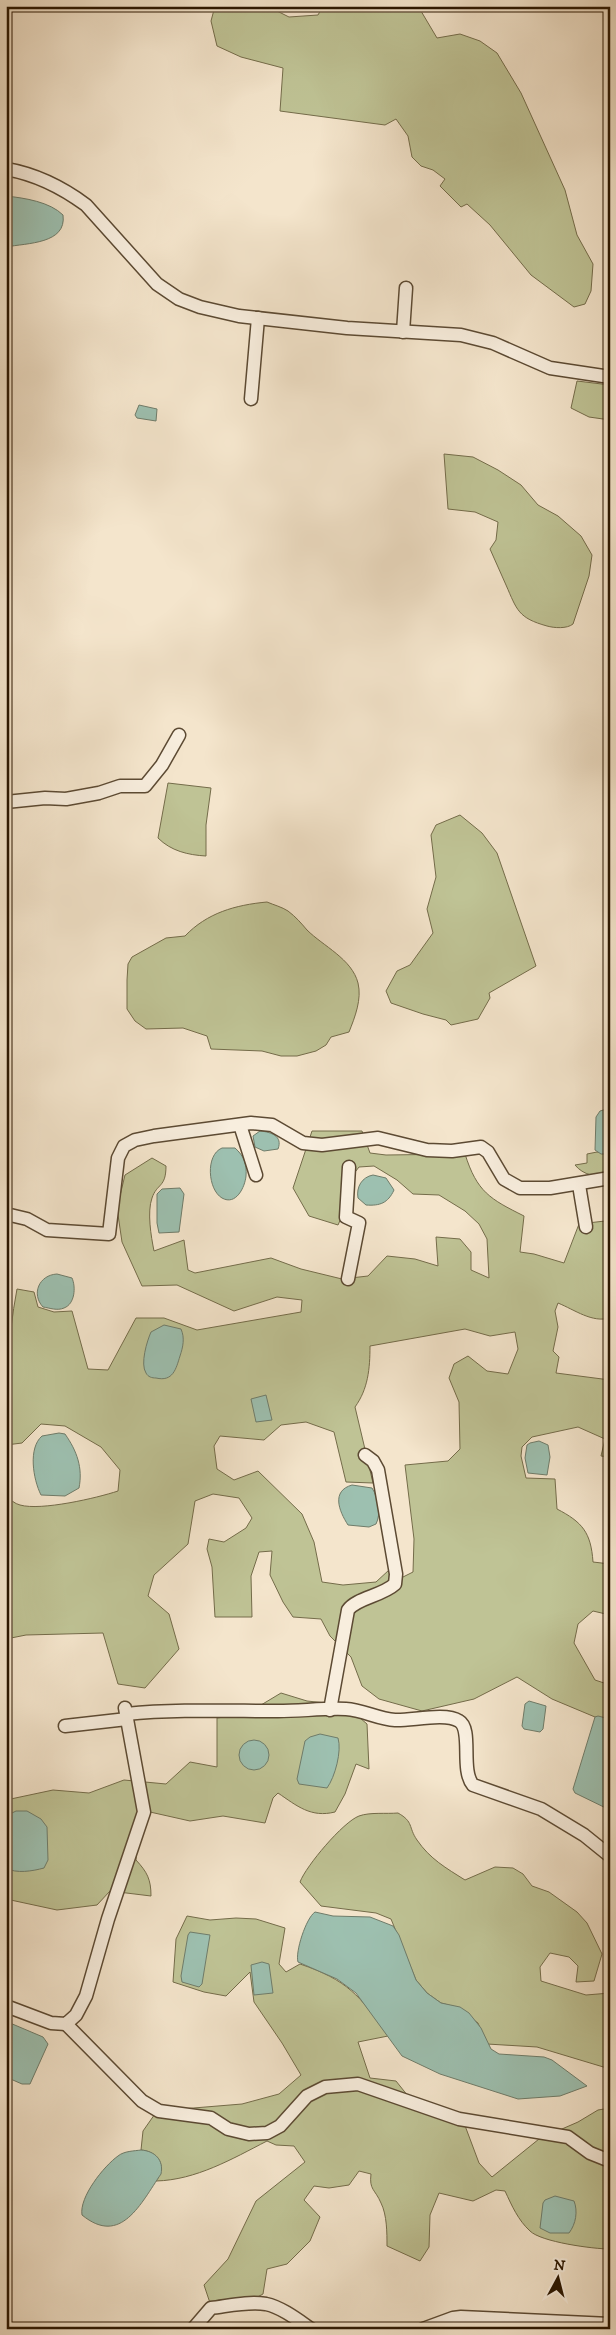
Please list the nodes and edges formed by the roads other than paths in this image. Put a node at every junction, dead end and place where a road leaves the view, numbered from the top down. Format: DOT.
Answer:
graph roads {
  1 [pos="6,169"];
  2 [pos="406,288"];
  3 [pos="258,318"];
  4 [pos="403,332"];
  5 [pos="610,378"];
  6 [pos="251,398"];
  7 [pos="178,735"];
  8 [pos="6,802"];
  9 [pos="240,1125"];
  10 [pos="349,1166"];
  11 [pos="256,1175"];
  12 [pos="610,1178"];
  13 [pos="580,1185"];
  14 [pos="6,1214"];
  15 [pos="586,1227"];
  16 [pos="348,1279"];
  17 [pos="365,1455"];
  18 [pos="330,1710"];
  19 [pos="126,1714"];
  20 [pos="65,1726"];
  21 [pos="610,1856"];
  22 [pos="6,2006"];
  23 [pos="66,2024"];
  24 [pos="610,2161"];
  25 [pos="541,2324"];
  26 [pos="610,2324"];
  27 [pos="193,2329"];
  28 [pos="311,2329"];
  29 [pos="423,2329"];
  1 -- 3 [label="street"];
  2 -- 4 [label="street"];
  3 -- 4 [label="street"];
  3 -- 6 [label="street"];
  4 -- 5 [label="street"];
  7 -- 8 [label="street"];
  9 -- 11 [label="street"];
  9 -- 13 [label="street"];
  9 -- 14 [label="street"];
  10 -- 16 [label="street"];
  12 -- 13 [label="street"];
  13 -- 15 [label="street"];
  17 -- 18 [label="street"];
  18 -- 19 [label="street"];
  18 -- 21 [label="street"];
  19 -- 20 [label="street"];
  19 -- 23 [label="street"];
  22 -- 23 [label="street"];
  23 -- 24 [label="street"];
  25 -- 26 [label="street"];
  25 -- 29 [label="street"];
  27 -- 28 [label="street"];
}
